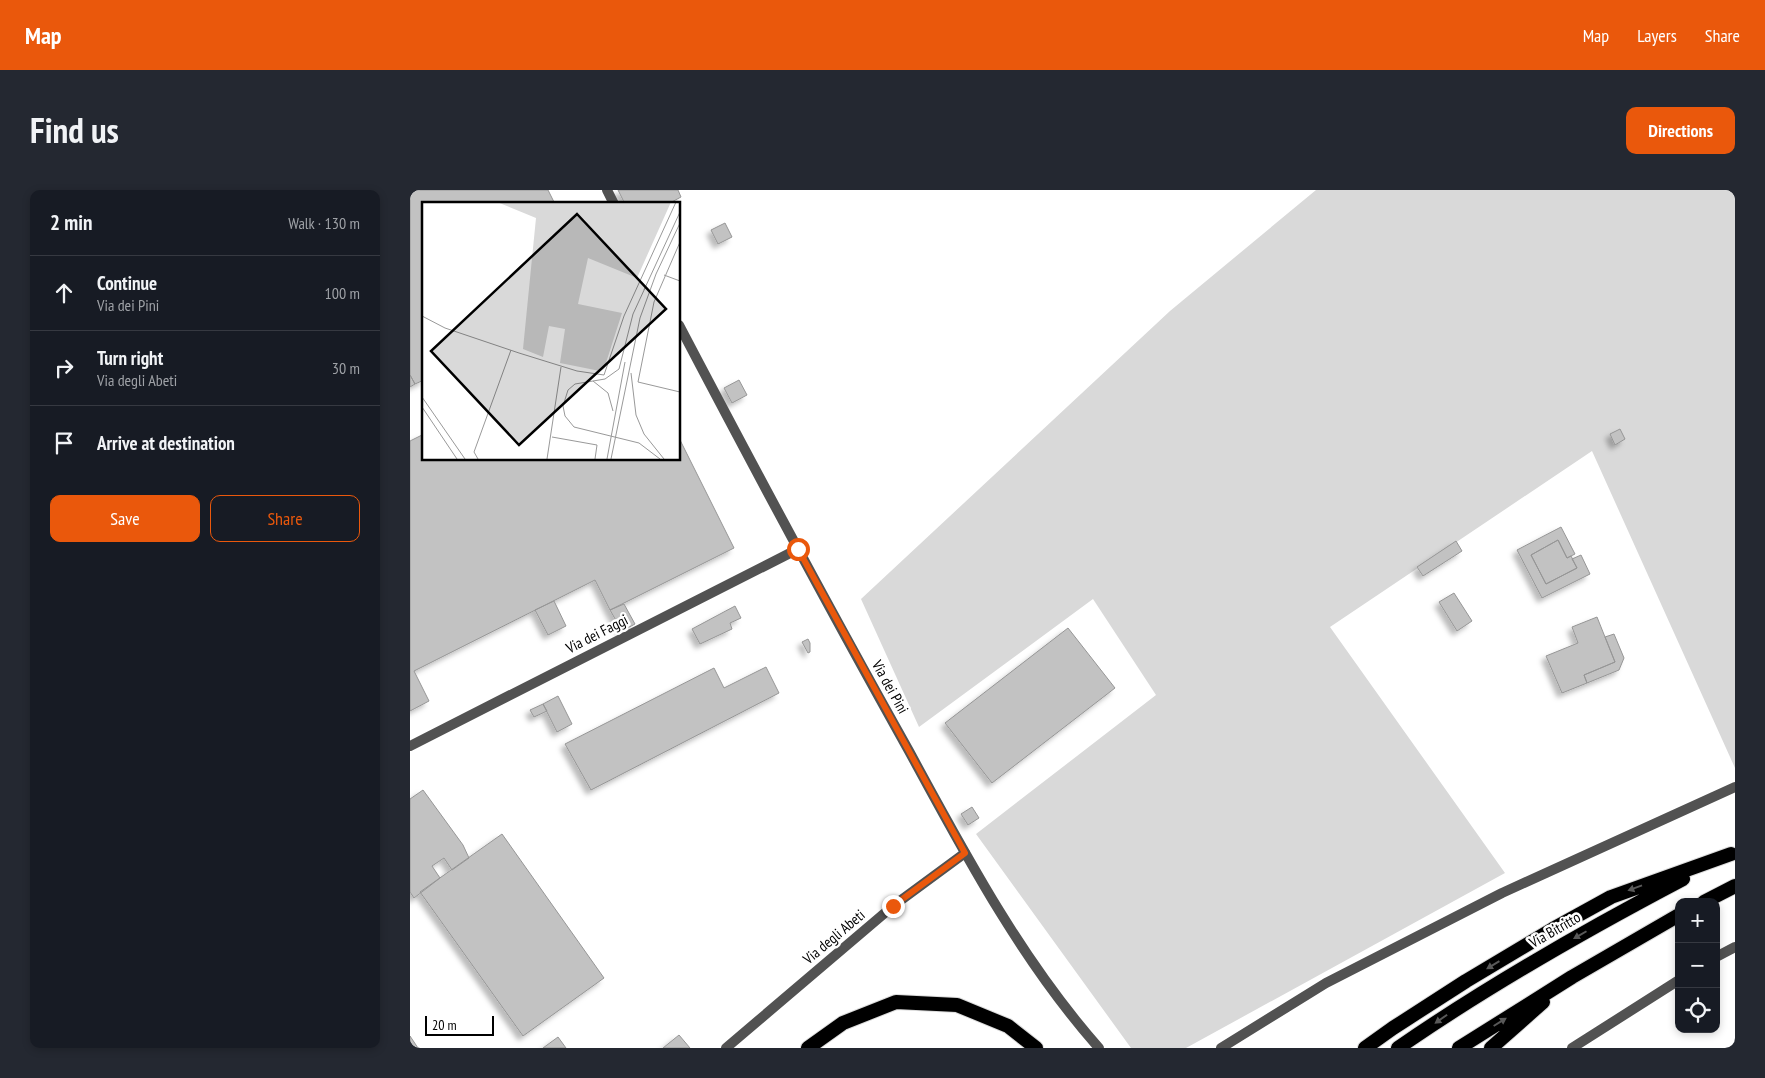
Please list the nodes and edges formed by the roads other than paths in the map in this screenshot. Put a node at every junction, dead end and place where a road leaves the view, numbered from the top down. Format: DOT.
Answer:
graph roads {
  1 [pos="607,190"];
  2 [pos="613,202"];
  3 [pos="680,327"];
  4 [pos="798,549"];
  5 [pos="410,746"];
  6 [pos="1735,787"];
  7 [pos="965,853"];
  8 [pos="1733,853"];
  9 [pos="1735,886"];
  10 [pos="1712,898"];
  11 [pos="1675,917"];
  12 [pos="1735,947"];
  13 [pos="1720,955"];
  14 [pos="1572,977"];
  15 [pos="1675,983"];
  16 [pos="726,1048"];
  17 [pos="808,1048"];
  18 [pos="1036,1048"];
  19 [pos="1099,1048"];
  20 [pos="1221,1048"];
  21 [pos="1365,1048"];
  22 [pos="1398,1048"];
  23 [pos="1459,1048"];
  24 [pos="1491,1048"];
  25 [pos="1572,1048"];
  1 -- 2 [label="street"];
  3 -- 4 [label="street, Via dei Pini"];
  4 -- 5 [label="street, Via dei Faggi"];
  4 -- 7 [label="street, Via dei Pini"];
  6 -- 20 [label="street"];
  7 -- 16 [label="street, Via degli Abeti"];
  7 -- 19 [label="street, Via dei Pini"];
  8 -- 21 [label="highway, one-way"];
  8 -- 22 [label="highway, Via Bitritto, one-way"];
  9 -- 10 [label="highway"];
  11 -- 14 [label="highway"];
  12 -- 13 [label="street"];
  23 -- 14 [label="highway, one-way"];
  14 -- 24 [label="highway"];
  15 -- 25 [label="street"];
  17 -- 18 [label="highway"];
}
